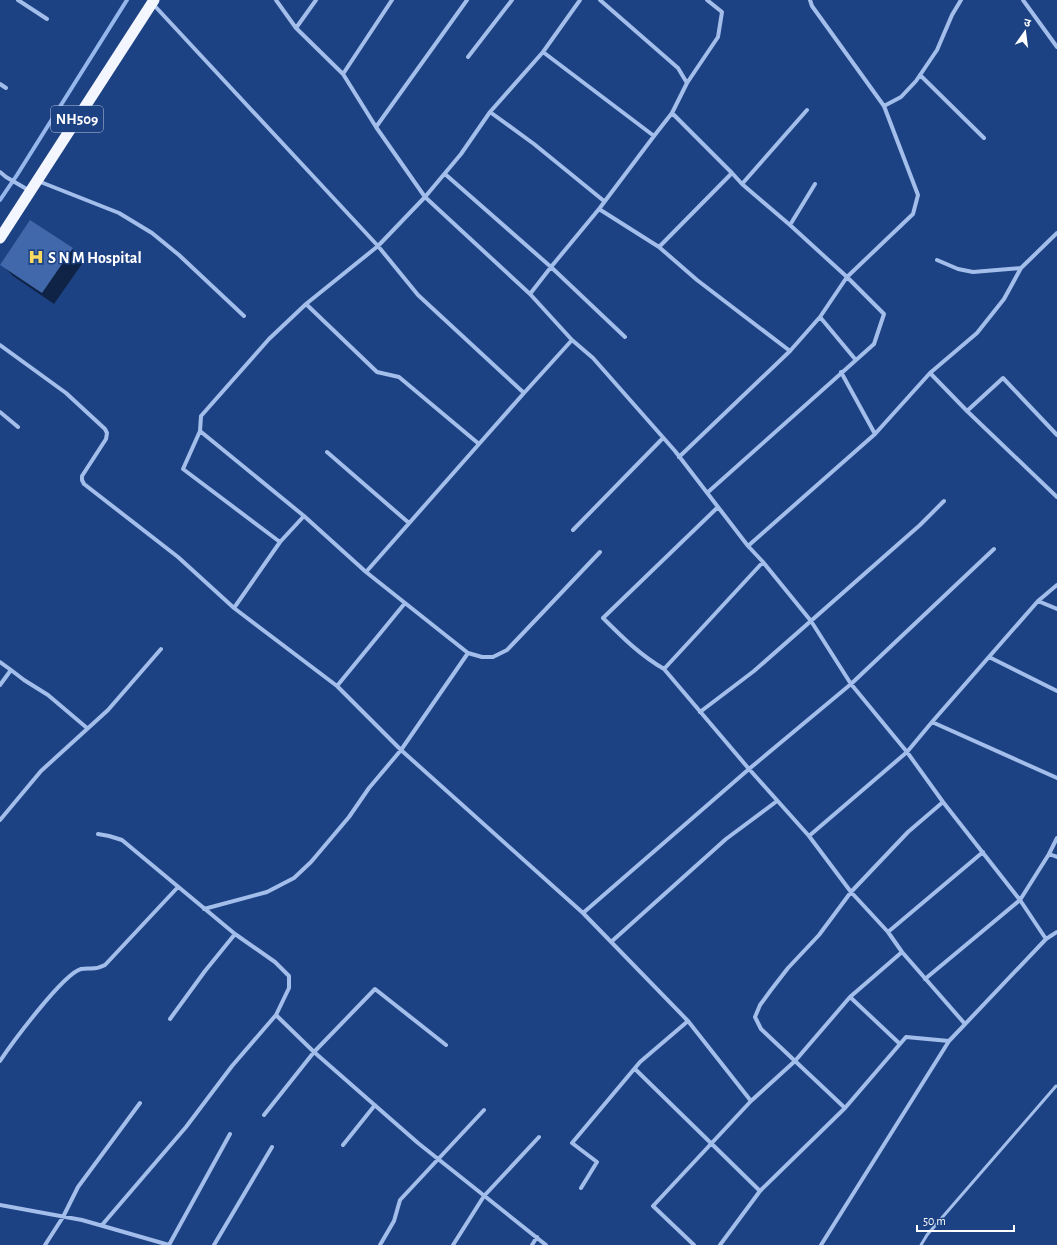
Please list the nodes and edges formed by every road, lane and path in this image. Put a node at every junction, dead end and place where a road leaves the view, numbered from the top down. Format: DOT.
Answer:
graph roads {
  1 [pos="18,0"];
  2 [pos="276,0"];
  3 [pos="316,0"];
  4 [pos="392,0"];
  5 [pos="467,0"];
  6 [pos="512,0"];
  7 [pos="580,0"];
  8 [pos="600,0"];
  9 [pos="708,0"];
  10 [pos="810,0"];
  11 [pos="961,0"];
  12 [pos="1023,0"];
  13 [pos="153,1"];
  14 [pos="280,2"];
  15 [pos="47,19"];
  16 [pos="296,28"];
  17 [pos="1057,47"];
  18 [pos="543,52"];
  19 [pos="468,57"];
  20 [pos="343,74"];
  21 [pos="920,75"];
  22 [pos="687,83"];
  23 [pos="0,84"];
  24 [pos="6,88"];
  25 [pos="884,106"];
  26 [pos="807,110"];
  27 [pos="490,112"];
  28 [pos="672,113"];
  29 [pos="376,127"];
  30 [pos="654,136"];
  31 [pos="984,138"];
  32 [pos="0,172"];
  33 [pos="732,173"];
  34 [pos="445,174"];
  35 [pos="38,181"];
  36 [pos="742,184"];
  37 [pos="814,184"];
  38 [pos="26,189"];
  39 [pos="425,197"];
  40 [pos="604,201"];
  41 [pos="599,209"];
  42 [pos="790,225"];
  43 [pos="1057,233"];
  44 [pos="0,238"];
  45 [pos="378,246"];
  46 [pos="659,247"];
  47 [pos="937,260"];
  48 [pos="551,267"];
  49 [pos="1020,268"];
  50 [pos="847,277"];
  51 [pos="530,294"];
  52 [pos="306,304"];
  53 [pos="244,316"];
  54 [pos="820,317"];
  55 [pos="625,337"];
  56 [pos="572,340"];
  57 [pos="0,345"];
  58 [pos="790,351"];
  59 [pos="855,360"];
  60 [pos="841,372"];
  61 [pos="930,373"];
  62 [pos="524,393"];
  63 [pos="967,411"];
  64 [pos="0,412"];
  65 [pos="18,427"];
  66 [pos="200,431"];
  67 [pos="875,434"];
  68 [pos="1057,435"];
  69 [pos="662,438"];
  70 [pos="479,444"];
  71 [pos="327,452"];
  72 [pos="679,457"];
  73 [pos="707,493"];
  74 [pos="1057,497"];
  75 [pos="944,500"];
  76 [pos="718,507"];
  77 [pos="304,516"];
  78 [pos="409,523"];
  79 [pos="573,530"];
  80 [pos="280,542"];
  81 [pos="748,546"];
  82 [pos="994,549"];
  83 [pos="600,552"];
  84 [pos="763,562"];
  85 [pos="366,572"];
  86 [pos="1057,585"];
  87 [pos="1038,601"];
  88 [pos="405,603"];
  89 [pos="234,608"];
  90 [pos="1057,609"];
  91 [pos="811,621"];
  92 [pos="161,649"];
  93 [pos="468,654"];
  94 [pos="989,657"];
  95 [pos="0,662"];
  96 [pos="664,669"];
  97 [pos="11,670"];
  98 [pos="851,684"];
  99 [pos="0,685"];
  100 [pos="336,686"];
  101 [pos="1057,691"];
  102 [pos="700,712"];
  103 [pos="932,722"];
  104 [pos="87,728"];
  105 [pos="401,750"];
  106 [pos="907,752"];
  107 [pos="749,769"];
  108 [pos="1057,778"];
  109 [pos="777,801"];
  110 [pos="943,802"];
  111 [pos="0,820"];
  112 [pos="98,834"];
  113 [pos="809,836"];
  114 [pos="1057,838"];
  115 [pos="983,852"];
  116 [pos="1049,854"];
  117 [pos="1057,857"];
  118 [pos="178,887"];
  119 [pos="851,892"];
  120 [pos="1020,900"];
  121 [pos="204,909"];
  122 [pos="583,913"];
  123 [pos="888,932"];
  124 [pos="1057,932"];
  125 [pos="235,934"];
  126 [pos="1046,939"];
  127 [pos="611,942"];
  128 [pos="902,952"];
  129 [pos="925,979"];
  130 [pos="850,997"];
  131 [pos="276,1015"];
  132 [pos="170,1018"];
  133 [pos="688,1021"];
  134 [pos="965,1024"];
  135 [pos="949,1042"];
  136 [pos="900,1044"];
  137 [pos="446,1045"];
  138 [pos="314,1052"];
  139 [pos="0,1061"];
  140 [pos="795,1061"];
  141 [pos="635,1069"];
  142 [pos="1056,1086"];
  143 [pos="751,1101"];
  144 [pos="140,1103"];
  145 [pos="375,1105"];
  146 [pos="845,1108"];
  147 [pos="484,1110"];
  148 [pos="264,1115"];
  149 [pos="230,1134"];
  150 [pos="539,1137"];
  151 [pos="711,1144"];
  152 [pos="343,1145"];
  153 [pos="272,1147"];
  154 [pos="438,1159"];
  155 [pos="580,1188"];
  156 [pos="760,1191"];
  157 [pos="484,1196"];
  158 [pos="0,1206"];
  159 [pos="63,1217"];
  160 [pos="102,1225"];
  161 [pos="537,1238"];
  162 [pos="45,1245"];
  163 [pos="169,1245"];
  164 [pos="214,1245"];
  165 [pos="380,1245"];
  166 [pos="453,1245"];
  167 [pos="532,1245"];
  168 [pos="546,1245"];
  169 [pos="694,1245"];
  170 [pos="720,1245"];
  171 [pos="821,1245"];
  172 [pos="921,1245"];
  1 -- 15 [label="street"];
  2 -- 14 [label="street"];
  3 -- 16 [label="street"];
  4 -- 20 [label="street"];
  5 -- 29 [label="street"];
  6 -- 19 [label="street"];
  7 -- 18 [label="street"];
  8 -- 22 [label="street"];
  9 -- 22 [label="street"];
  10 -- 25 [label="street"];
  11 -- 21 [label="street"];
  12 -- 17 [label="street"];
  13 -- 35 [label="highway, NH509"];
  13 -- 45 [label="street"];
  14 -- 16 [label="street"];
  16 -- 20 [label="street"];
  18 -- 27 [label="street"];
  18 -- 30 [label="street"];
  20 -- 29 [label="street"];
  21 -- 25 [label="street"];
  21 -- 31 [label="street"];
  22 -- 28 [label="street"];
  23 -- 24 [label="street"];
  25 -- 50 [label="street"];
  26 -- 36 [label="street"];
  27 -- 34 [label="street"];
  27 -- 40 [label="street"];
  28 -- 30 [label="street"];
  28 -- 33 [label="street"];
  29 -- 39 [label="street"];
  30 -- 40 [label="street"];
  32 -- 38 [label="street"];
  33 -- 36 [label="street"];
  33 -- 46 [label="street"];
  34 -- 39 [label="street"];
  34 -- 48 [label="street"];
  35 -- 38 [label="highway, NH509"];
  35 -- 53 [label="street"];
  36 -- 42 [label="street"];
  37 -- 42 [label="street"];
  38 -- 44 [label="highway, NH509"];
  39 -- 45 [label="street"];
  39 -- 51 [label="street"];
  40 -- 41 [label="street"];
  41 -- 46 [label="street"];
  41 -- 48 [label="street"];
  42 -- 50 [label="street"];
  43 -- 49 [label="street"];
  45 -- 52 [label="street"];
  45 -- 62 [label="street"];
  46 -- 58 [label="street"];
  47 -- 49 [label="street"];
  48 -- 51 [label="street"];
  48 -- 55 [label="street"];
  49 -- 61 [label="street"];
  50 -- 54 [label="street"];
  50 -- 59 [label="street"];
  51 -- 56 [label="street"];
  52 -- 66 [label="street"];
  52 -- 70 [label="street"];
  54 -- 58 [label="street"];
  54 -- 59 [label="street"];
  56 -- 62 [label="street"];
  56 -- 69 [label="street"];
  57 -- 89 [label="street"];
  58 -- 72 [label="street"];
  59 -- 60 [label="street"];
  60 -- 67 [label="street"];
  60 -- 73 [label="street"];
  61 -- 63 [label="street"];
  61 -- 67 [label="street"];
  62 -- 70 [label="street"];
  63 -- 68 [label="street"];
  63 -- 74 [label="street"];
  64 -- 65 [label="street"];
  66 -- 77 [label="street"];
  66 -- 80 [label="street"];
  67 -- 81 [label="street"];
  69 -- 72 [label="street"];
  69 -- 79 [label="street"];
  70 -- 78 [label="street"];
  71 -- 78 [label="street"];
  72 -- 73 [label="street"];
  73 -- 76 [label="street"];
  75 -- 91 [label="street"];
  76 -- 81 [label="street"];
  76 -- 96 [label="street"];
  77 -- 80 [label="street"];
  77 -- 85 [label="street"];
  78 -- 85 [label="street"];
  80 -- 89 [label="street"];
  81 -- 84 [label="street"];
  82 -- 98 [label="street"];
  83 -- 93 [label="street"];
  84 -- 91 [label="street"];
  84 -- 96 [label="street"];
  85 -- 88 [label="street"];
  86 -- 87 [label="street"];
  87 -- 90 [label="street"];
  87 -- 94 [label="street"];
  88 -- 93 [label="street"];
  88 -- 100 [label="street"];
  89 -- 100 [label="street"];
  91 -- 98 [label="street"];
  91 -- 102 [label="street"];
  92 -- 104 [label="street"];
  93 -- 105 [label="street"];
  94 -- 101 [label="street"];
  94 -- 103 [label="street"];
  95 -- 97 [label="street"];
  96 -- 102 [label="street"];
  97 -- 99 [label="street"];
  97 -- 104 [label="street"];
  98 -- 106 [label="street"];
  98 -- 107 [label="street"];
  100 -- 105 [label="street"];
  102 -- 107 [label="street"];
  103 -- 106 [label="street"];
  103 -- 108 [label="street"];
  104 -- 111 [label="street"];
  105 -- 121 [label="street"];
  105 -- 122 [label="street"];
  106 -- 110 [label="street"];
  106 -- 113 [label="street"];
  107 -- 109 [label="street"];
  107 -- 122 [label="street"];
  109 -- 113 [label="street"];
  109 -- 127 [label="street"];
  110 -- 115 [label="street"];
  110 -- 119 [label="street"];
  112 -- 118 [label="street"];
  113 -- 119 [label="street"];
  114 -- 116 [label="street"];
  115 -- 120 [label="street"];
  115 -- 123 [label="street"];
  116 -- 117 [label="street"];
  116 -- 120 [label="street"];
  118 -- 121 [label="street"];
  118 -- 139 [label="street"];
  119 -- 123 [label="street"];
  119 -- 140 [label="street"];
  120 -- 126 [label="street"];
  120 -- 129 [label="street"];
  121 -- 125 [label="street"];
  122 -- 127 [label="street"];
  123 -- 128 [label="street"];
  124 -- 126 [label="street"];
  125 -- 131 [label="street"];
  125 -- 132 [label="street"];
  126 -- 134 [label="street"];
  127 -- 133 [label="street"];
  128 -- 129 [label="street"];
  128 -- 130 [label="street"];
  129 -- 134 [label="street"];
  130 -- 136 [label="street"];
  130 -- 140 [label="street"];
  131 -- 138 [label="street"];
  131 -- 160 [label="street"];
  133 -- 141 [label="street"];
  133 -- 143 [label="street"];
  134 -- 135 [label="street"];
  135 -- 136 [label="street"];
  135 -- 171 [label="street"];
  136 -- 146 [label="street"];
  137 -- 138 [label="street"];
  138 -- 145 [label="street"];
  138 -- 148 [label="street"];
  140 -- 143 [label="street"];
  140 -- 146 [label="street"];
  141 -- 151 [label="street"];
  141 -- 155 [label="street"];
  142 -- 172 [label="lane"];
  143 -- 151 [label="street"];
  144 -- 159 [label="street"];
  145 -- 152 [label="street"];
  145 -- 154 [label="street"];
  146 -- 156 [label="street"];
  147 -- 154 [label="street"];
  149 -- 163 [label="street"];
  150 -- 157 [label="street"];
  151 -- 156 [label="street"];
  151 -- 169 [label="street"];
  153 -- 164 [label="street"];
  154 -- 157 [label="street"];
  154 -- 165 [label="street"];
  156 -- 170 [label="street"];
  157 -- 161 [label="street"];
  157 -- 166 [label="street"];
  158 -- 159 [label="street"];
  159 -- 160 [label="street"];
  159 -- 162 [label="street"];
  160 -- 163 [label="street"];
  161 -- 167 [label="street"];
  161 -- 168 [label="street"];
}
